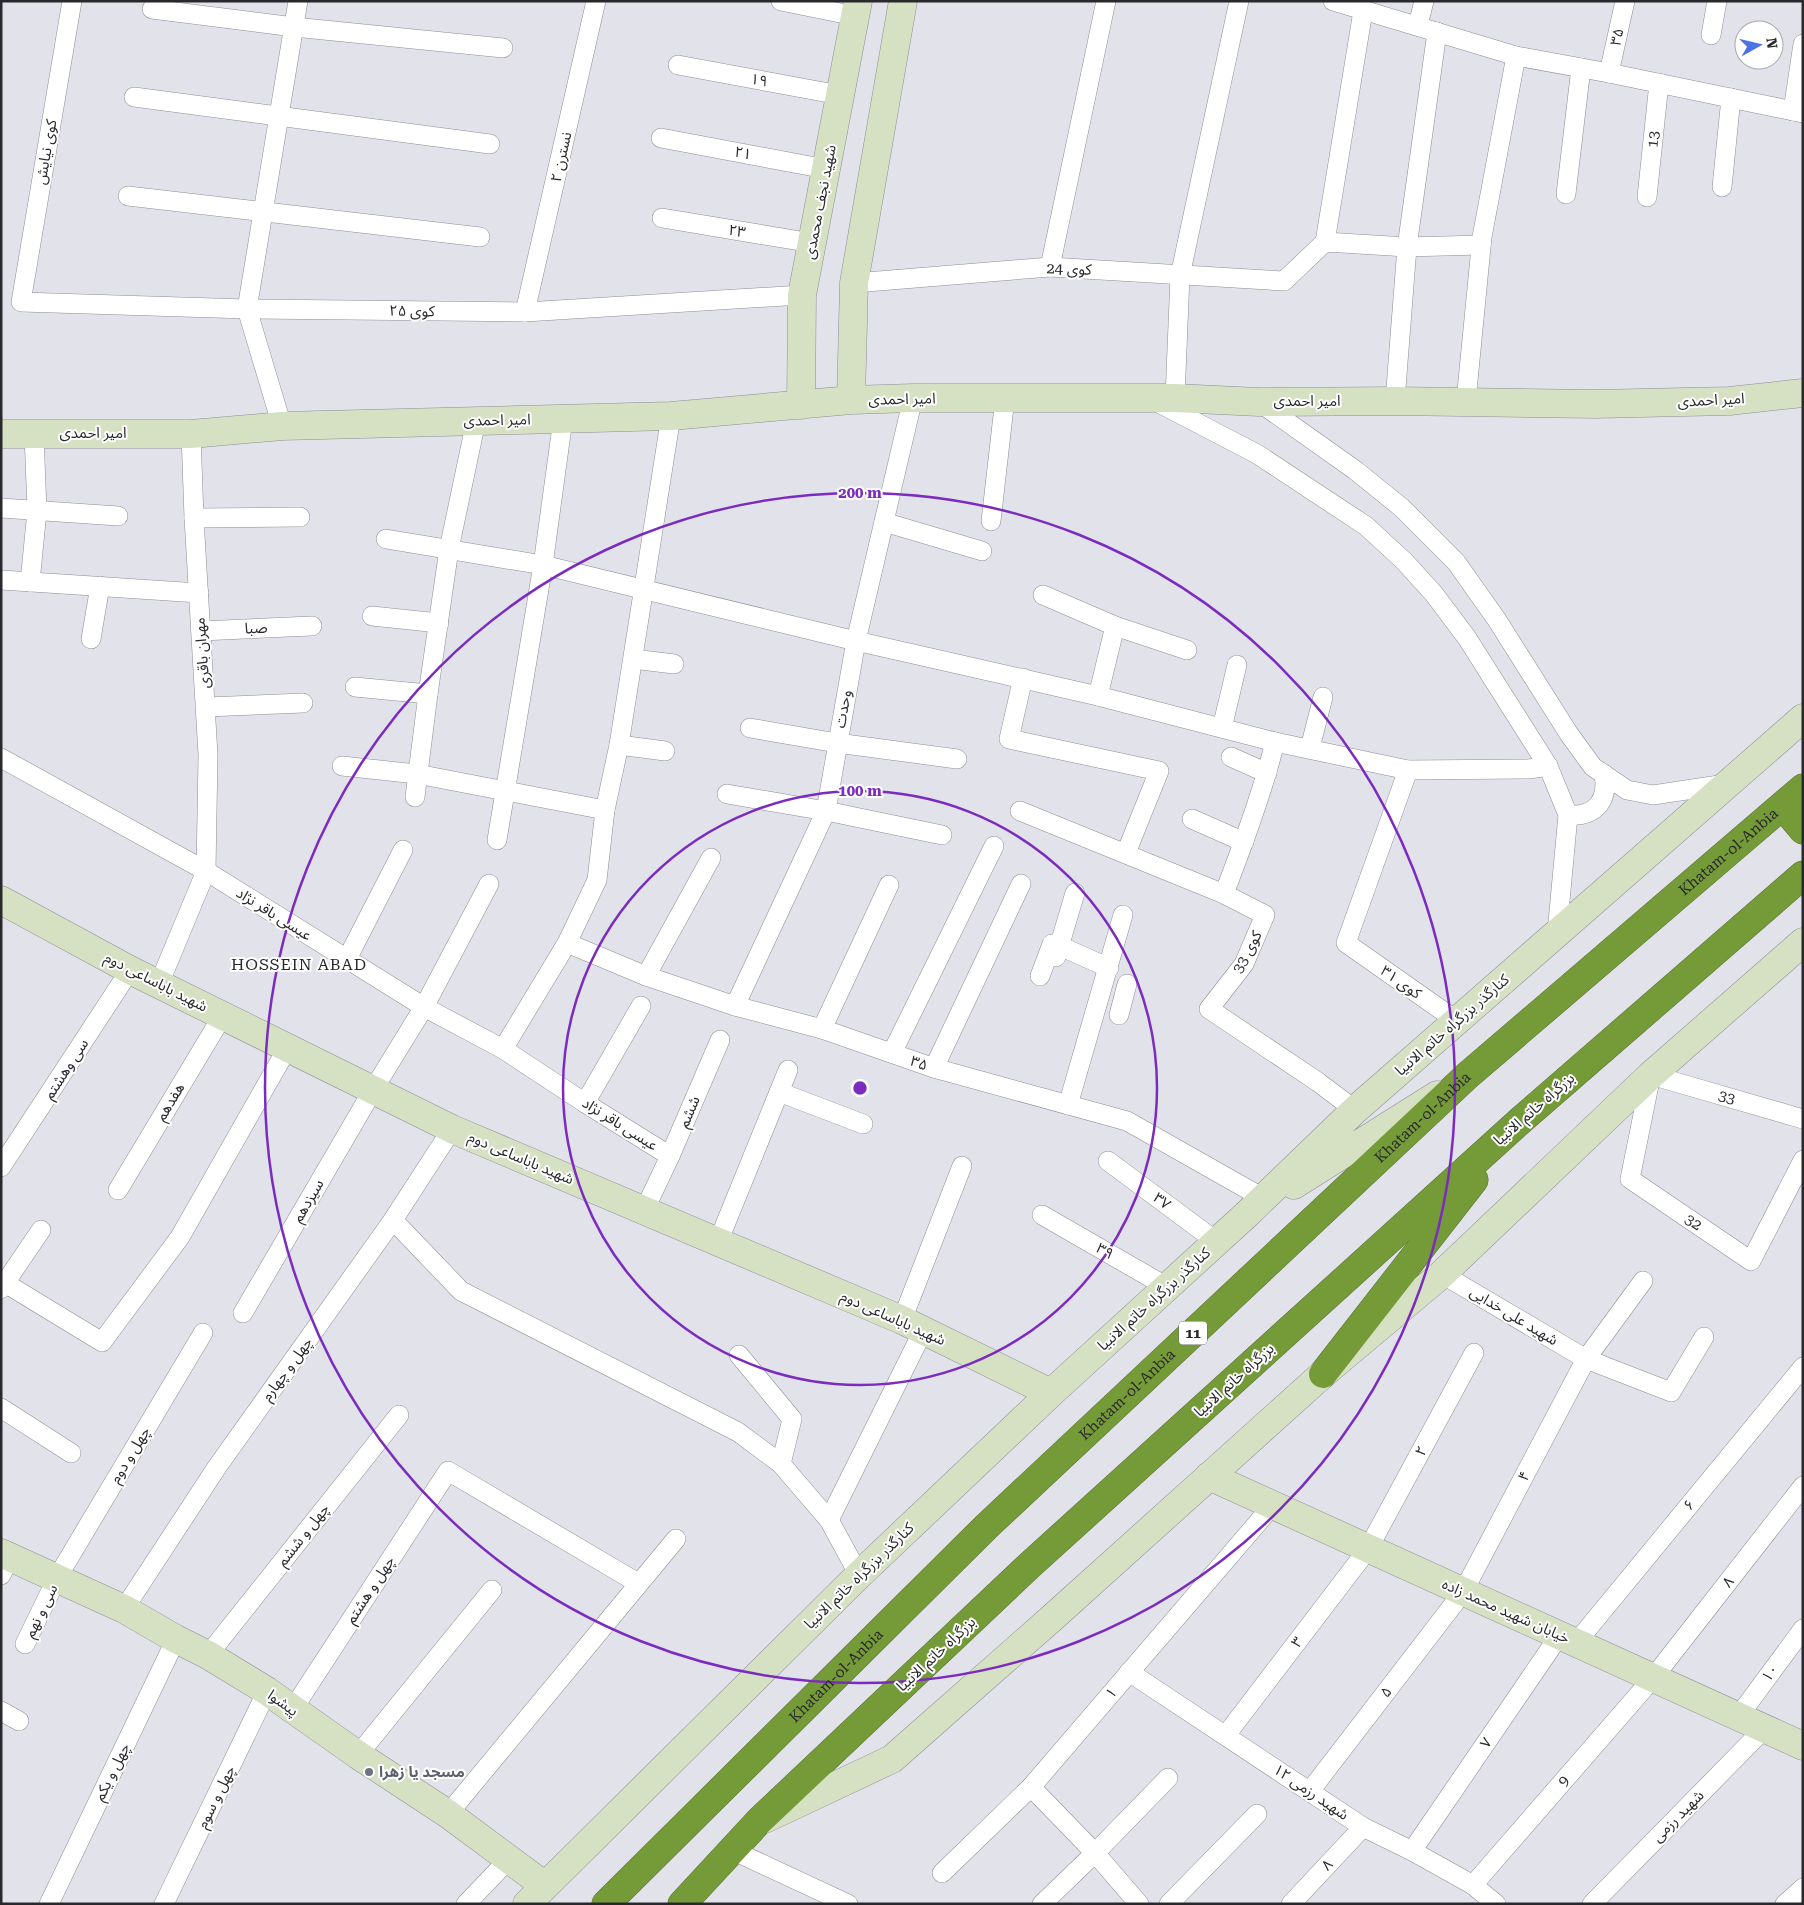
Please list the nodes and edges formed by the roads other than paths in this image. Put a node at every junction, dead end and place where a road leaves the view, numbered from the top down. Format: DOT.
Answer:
graph roads {
  1 [pos="72,1"];
  2 [pos="298,1"];
  3 [pos="596,1"];
  4 [pos="781,1"];
  5 [pos="904,1"];
  6 [pos="1106,1"];
  7 [pos="1239,1"];
  8 [pos="1333,1"];
  9 [pos="1424,1"];
  10 [pos="1625,1"];
  11 [pos="1716,1"];
  12 [pos="856,8"];
  13 [pos="152,9"];
  14 [pos="1363,11"];
  15 [pos="1418,25"];
  16 [pos="294,27"];
  17 [pos="1437,32"];
  18 [pos="1711,35"];
  19 [pos="1803,44"];
  20 [pos="503,48"];
  21 [pos="1516,56"];
  22 [pos="678,65"];
  23 [pos="1581,68"];
  24 [pos="1609,73"];
  25 [pos="1659,83"];
  26 [pos="840,95"];
  27 [pos="134,97"];
  28 [pos="1731,98"];
  29 [pos="1798,112"];
  30 [pos="279,117"];
  31 [pos="661,138"];
  32 [pos="490,144"];
  33 [pos="826,169"];
  34 [pos="1722,187"];
  35 [pos="1566,194"];
  36 [pos="128,196"];
  37 [pos="1647,198"];
  38 [pos="264,212"];
  39 [pos="662,218"];
  40 [pos="480,237"];
  41 [pos="1325,242"];
  42 [pos="812,244"];
  43 [pos="1481,245"];
  44 [pos="1407,247"];
  45 [pos="1050,267"];
  46 [pos="1180,276"];
  47 [pos="854,283"];
  48 [pos="802,296"];
  49 [pos="20,302"];
  50 [pos="247,308"];
  51 [pos="525,312"];
  52 [pos="1803,393"];
  53 [pos="914,398"];
  54 [pos="1006,398"];
  55 [pos="1163,399"];
  56 [pos="851,400"];
  57 [pos="1395,401"];
  58 [pos="1466,401"];
  59 [pos="1259,402"];
  60 [pos="801,405"];
  61 [pos="671,416"];
  62 [pos="563,419"];
  63 [pos="476,421"];
  64 [pos="282,426"];
  65 [pos="34,433"];
  66 [pos="1,434"];
  67 [pos="191,434"];
  68 [pos="1,508"];
  69 [pos="37,511"];
  70 [pos="118,516"];
  71 [pos="300,517"];
  72 [pos="194,518"];
  73 [pos="991,521"];
  74 [pos="884,522"];
  75 [pos="386,539"];
  76 [pos="449,549"];
  77 [pos="982,551"];
  78 [pos="543,565"];
  79 [pos="1,580"];
  80 [pos="30,582"];
  81 [pos="100,586"];
  82 [pos="643,588"];
  83 [pos="199,593"];
  84 [pos="1042,595"];
  85 [pos="372,616"];
  86 [pos="439,623"];
  87 [pos="312,626"];
  88 [pos="1115,626"];
  89 [pos="201,631"];
  90 [pos="91,639"];
  91 [pos="856,640"];
  92 [pos="1187,650"];
  93 [pos="633,659"];
  94 [pos="674,664"];
  95 [pos="1237,665"];
  96 [pos="1023,678"];
  97 [pos="355,687"];
  98 [pos="428,694"];
  99 [pos="1098,696"];
  100 [pos="1323,697"];
  101 [pos="303,702"];
  102 [pos="206,707"];
  103 [pos="1803,718"];
  104 [pos="750,728"];
  105 [pos="1222,728"];
  106 [pos="1275,742"];
  107 [pos="837,743"];
  108 [pos="619,745"];
  109 [pos="1310,748"];
  110 [pos="665,752"];
  111 [pos="1231,757"];
  112 [pos="1,758"];
  113 [pos="957,759"];
  114 [pos="342,766"];
  115 [pos="1548,766"];
  116 [pos="1408,770"];
  117 [pos="1267,773"];
  118 [pos="418,774"];
  119 [pos="1604,774"];
  120 [pos="1730,783"];
  121 [pos="504,791"];
  122 [pos="727,794"];
  123 [pos="415,797"];
  124 [pos="1793,797"];
  125 [pos="606,810"];
  126 [pos="826,811"];
  127 [pos="1020,811"];
  128 [pos="1568,815"];
  129 [pos="1192,820"];
  130 [pos="1803,830"];
  131 [pos="942,835"];
  132 [pos="497,840"];
  133 [pos="1244,842"];
  134 [pos="994,846"];
  135 [pos="402,850"];
  136 [pos="1126,853"];
  137 [pos="712,858"];
  138 [pos="206,871"];
  139 [pos="1803,875"];
  140 [pos="489,884"];
  141 [pos="1021,884"];
  142 [pos="889,885"];
  143 [pos="1075,893"];
  144 [pos="1224,894"];
  145 [pos="1,900"];
  146 [pos="1123,915"];
  147 [pos="1556,933"];
  148 [pos="1803,942"];
  149 [pos="567,943"];
  150 [pos="1058,952"];
  151 [pos="347,959"];
  152 [pos="130,970"];
  153 [pos="1107,973"];
  154 [pos="646,976"];
  155 [pos="1040,976"];
  156 [pos="159,984"];
  157 [pos="641,1006"];
  158 [pos="735,1006"];
  159 [pos="424,1007"];
  160 [pos="223,1015"];
  161 [pos="1119,1015"];
  162 [pos="1457,1021"];
  163 [pos="822,1029"];
  164 [pos="720,1040"];
  165 [pos="288,1047"];
  166 [pos="504,1049"];
  167 [pos="892,1053"];
  168 [pos="934,1068"];
  169 [pos="788,1070"];
  170 [pos="1468,1075"];
  171 [pos="1651,1075"];
  172 [pos="372,1090"];
  173 [pos="779,1092"];
  174 [pos="585,1103"];
  175 [pos="1068,1105"];
  176 [pos="1355,1110"];
  177 [pos="1803,1119"];
  178 [pos="1521,1120"];
  179 [pos="863,1124"];
  180 [pos="452,1129"];
  181 [pos="670,1156"];
  182 [pos="1803,1160"];
  183 [pos="1108,1161"];
  184 [pos="962,1166"];
  185 [pos="1,1168"];
  186 [pos="118,1190"];
  187 [pos="1254,1207"];
  188 [pos="644,1211"];
  189 [pos="1042,1215"];
  190 [pos="393,1220"];
  191 [pos="41,1230"];
  192 [pos="718,1242"];
  193 [pos="1217,1242"];
  194 [pos="1442,1274"];
  195 [pos="1643,1281"];
  196 [pos="3,1286"];
  197 [pos="1167,1287"];
  198 [pos="243,1313"];
  199 [pos="913,1326"];
  200 [pos="203,1333"];
  201 [pos="1704,1337"];
  202 [pos="1474,1353"];
  203 [pos="739,1355"];
  204 [pos="1586,1359"];
  205 [pos="1803,1367"];
  206 [pos="1323,1374"];
  207 [pos="1051,1393"];
  208 [pos="1,1408"];
  209 [pos="398,1415"];
  210 [pos="71,1453"];
  211 [pos="781,1464"];
  212 [pos="1209,1476"];
  213 [pos="1803,1486"];
  214 [pos="1273,1505"];
  215 [pos="829,1520"];
  216 [pos="676,1539"];
  217 [pos="1368,1549"];
  218 [pos="4,1561"];
  219 [pos="859,1574"];
  220 [pos="57,1578"];
  221 [pos="638,1583"];
  222 [pos="492,1590"];
  223 [pos="1463,1592"];
  224 [pos="124,1609"];
  225 [pos="1803,1629"];
  226 [pos="176,1639"];
  227 [pos="1568,1639"];
  228 [pos="25,1644"];
  229 [pos="208,1655"];
  230 [pos="1129,1672"];
  231 [pos="1653,1678"];
  232 [pos="267,1691"];
  233 [pos="293,1709"];
  234 [pos="1,1711"];
  235 [pos="1738,1717"];
  236 [pos="19,1721"];
  237 [pos="1764,1729"];
  238 [pos="1226,1735"];
  239 [pos="1803,1746"];
  240 [pos="358,1756"];
  241 [pos="1168,1778"];
  242 [pos="1031,1787"];
  243 [pos="1310,1791"];
  244 [pos="448,1814"];
  245 [pos="1257,1814"];
  246 [pos="759,1822"];
  247 [pos="1363,1827"];
  248 [pos="732,1850"];
  249 [pos="1412,1851"];
  250 [pos="1095,1853"];
  251 [pos="509,1859"];
  252 [pos="942,1873"];
  253 [pos="1473,1885"];
  254 [pos="1803,1888"];
  255 [pos="536,1895"];
  256 [pos="49,1904"];
  257 [pos="164,1904"];
  258 [pos="466,1904"];
  259 [pos="606,1904"];
  260 [pos="682,1904"];
  261 [pos="848,1904"];
  262 [pos="1042,1904"];
  263 [pos="1139,1904"];
  264 [pos="1169,1904"];
  265 [pos="1291,1904"];
  266 [pos="1496,1904"];
  267 [pos="1592,1904"];
  268 [pos="1785,1904"];
  1 -- 49 [label="street, کوی نیایش"];
  2 -- 16 [label="street"];
  3 -- 51 [label="street, نسترن ۲"];
  4 -- 12 [label="street"];
  5 -- 47 [label="main road"];
  6 -- 45 [label="street"];
  7 -- 46 [label="street"];
  8 -- 14 [label="street"];
  9 -- 15 [label="street"];
  10 -- 24 [label="street, ۳۵"];
  11 -- 18 [label="street"];
  12 -- 26 [label="main road, شهید نجف محمدی"];
  13 -- 16 [label="street"];
  14 -- 15 [label="street"];
  14 -- 41 [label="street"];
  15 -- 17 [label="street"];
  16 -- 20 [label="street"];
  16 -- 30 [label="street"];
  17 -- 21 [label="street"];
  17 -- 44 [label="street"];
  19 -- 29 [label="street"];
  21 -- 23 [label="street"];
  21 -- 43 [label="street"];
  22 -- 26 [label="street, ۱۹"];
  23 -- 24 [label="street"];
  23 -- 35 [label="street"];
  24 -- 25 [label="street"];
  25 -- 28 [label="street"];
  25 -- 37 [label="street, 13"];
  26 -- 33 [label="main road, شهید نجف محمدی"];
  27 -- 30 [label="street"];
  28 -- 29 [label="street"];
  28 -- 34 [label="street"];
  30 -- 32 [label="street"];
  30 -- 38 [label="street"];
  31 -- 33 [label="street, ۲۱"];
  33 -- 42 [label="main road, شهید نجف محمدی"];
  36 -- 38 [label="street"];
  38 -- 40 [label="street"];
  38 -- 50 [label="street"];
  39 -- 42 [label="street, ۲۳"];
  41 -- 44 [label="street"];
  41 -- 46 [label="street, کوی 24"];
  42 -- 48 [label="main road, شهید نجف محمدی"];
  43 -- 44 [label="street"];
  43 -- 58 [label="street"];
  44 -- 57 [label="street"];
  45 -- 46 [label="street, کوی 24"];
  45 -- 47 [label="street, کوی 24"];
  46 -- 55 [label="street"];
  47 -- 56 [label="main road"];
  48 -- 51 [label="street, کوی ۲۵"];
  48 -- 60 [label="main road, شهید نجف محمدی"];
  49 -- 50 [label="street, کوی ۲۵"];
  50 -- 51 [label="street, کوی ۲۵"];
  50 -- 64 [label="street"];
  52 -- 58 [label="main road, امیر احمدی"];
  53 -- 54 [label="main road, امیر احمدی"];
  53 -- 56 [label="main road, امیر احمدی"];
  53 -- 74 [label="street, وحدت"];
  54 -- 55 [label="main road, امیر احمدی"];
  54 -- 73 [label="street"];
  55 -- 59 [label="main road, امیر احمدی"];
  55 -- 115 [label="street"];
  56 -- 60 [label="main road, امیر احمدی"];
  57 -- 58 [label="main road, امیر احمدی"];
  57 -- 59 [label="main road, امیر احمدی"];
  59 -- 119 [label="street"];
  60 -- 61 [label="main road, امیر احمدی"];
  61 -- 62 [label="main road, امیر احمدی"];
  61 -- 82 [label="street"];
  62 -- 63 [label="main road, امیر احمدی"];
  62 -- 78 [label="street"];
  63 -- 64 [label="main road, امیر احمدی"];
  63 -- 76 [label="street"];
  64 -- 67 [label="main road, امیر احمدی"];
  65 -- 66 [label="main road, امیر احمدی"];
  65 -- 67 [label="main road, امیر احمدی"];
  65 -- 69 [label="street"];
  67 -- 72 [label="street, مهران باقری"];
  68 -- 69 [label="street"];
  69 -- 70 [label="street"];
  69 -- 80 [label="street"];
  71 -- 72 [label="street"];
  72 -- 83 [label="street, مهران باقری"];
  74 -- 77 [label="street"];
  74 -- 91 [label="street, وحدت"];
  75 -- 76 [label="street"];
  76 -- 78 [label="street"];
  76 -- 86 [label="street"];
  78 -- 82 [label="street"];
  78 -- 121 [label="street"];
  79 -- 80 [label="street"];
  80 -- 81 [label="street"];
  81 -- 83 [label="street"];
  81 -- 90 [label="street"];
  82 -- 91 [label="street"];
  82 -- 93 [label="street"];
  83 -- 89 [label="street, مهران باقری"];
  84 -- 88 [label="street"];
  85 -- 86 [label="street"];
  86 -- 98 [label="street"];
  87 -- 89 [label="street, صبا"];
  88 -- 92 [label="street"];
  88 -- 99 [label="street"];
  89 -- 102 [label="street, مهران باقری"];
  91 -- 96 [label="street"];
  91 -- 107 [label="street, وحدت"];
  93 -- 94 [label="street"];
  93 -- 108 [label="street"];
  95 -- 105 [label="street"];
  96 -- 99 [label="street"];
  96 -- 136 [label="street"];
  97 -- 98 [label="street"];
  98 -- 118 [label="street"];
  99 -- 105 [label="street"];
  100 -- 109 [label="street"];
  101 -- 102 [label="street"];
  102 -- 138 [label="street, مهران باقری"];
  103 -- 120 [label="main road, کنارگذر بزرگراه خاتم الانبیا"];
  104 -- 107 [label="street"];
  105 -- 106 [label="street"];
  106 -- 109 [label="street"];
  106 -- 117 [label="street"];
  107 -- 113 [label="street"];
  107 -- 126 [label="street, وحدت"];
  108 -- 110 [label="street"];
  108 -- 125 [label="street"];
  109 -- 116 [label="street"];
  111 -- 117 [label="street"];
  112 -- 138 [label="street, عیسی باقر نژاد"];
  114 -- 118 [label="street"];
  115 -- 116 [label="street"];
  115 -- 128 [label="street"];
  116 -- 162 [label="street, کوی ۳۱"];
  117 -- 133 [label="street"];
  118 -- 121 [label="street"];
  118 -- 123 [label="street"];
  119 -- 120 [label="street"];
  119 -- 128 [label="street"];
  120 -- 147 [label="main road, کنارگذر بزرگراه خاتم الانبیا"];
  121 -- 125 [label="street"];
  121 -- 132 [label="street"];
  122 -- 126 [label="street"];
  124 -- 130 [label="highway"];
  124 -- 170 [label="highway, Khatam-ol-Anbia / 11"];
  125 -- 149 [label="street"];
  126 -- 131 [label="street"];
  126 -- 158 [label="street, وحدت"];
  127 -- 136 [label="street, کوی 33"];
  128 -- 147 [label="street"];
  129 -- 133 [label="street"];
  133 -- 144 [label="street"];
  134 -- 167 [label="street"];
  135 -- 151 [label="street"];
  136 -- 144 [label="street, کوی 33"];
  137 -- 154 [label="street"];
  138 -- 151 [label="street, عیسی باقر نژاد"];
  138 -- 156 [label="street"];
  139 -- 178 [label="highway, بزرگراه خاتم الانبیا"];
  140 -- 159 [label="street, سیزدهم"];
  141 -- 168 [label="street"];
  142 -- 163 [label="street"];
  143 -- 150 [label="street"];
  144 -- 176 [label="street, کوی 33"];
  145 -- 152 [label="main road, شهید باباساعی دوم"];
  146 -- 153 [label="street"];
  147 -- 162 [label="main road, کنارگذر بزرگراه خاتم الانبیا"];
  148 -- 171 [label="main road"];
  149 -- 154 [label="street, ۳۵"];
  149 -- 166 [label="street"];
  150 -- 153 [label="street"];
  150 -- 155 [label="street"];
  151 -- 159 [label="street, عیسی باقر نژاد"];
  152 -- 156 [label="main road, شهید باباساعی دوم"];
  152 -- 185 [label="street, سی وهشتم"];
  153 -- 161 [label="street"];
  153 -- 175 [label="street"];
  154 -- 158 [label="street, ۳۵"];
  156 -- 160 [label="main road, شهید باباساعی دوم"];
  157 -- 174 [label="street"];
  158 -- 163 [label="street, ۳۵"];
  159 -- 166 [label="street, عیسی باقر نژاد"];
  159 -- 172 [label="street, سیزدهم"];
  160 -- 165 [label="main road, شهید باباساعی دوم"];
  160 -- 186 [label="street, هفدهم"];
  162 -- 176 [label="main road, کنارگذر بزرگراه خاتم الانبیا"];
  163 -- 167 [label="street, ۳۵"];
  164 -- 181 [label="street, ششم"];
  165 -- 172 [label="main road, شهید باباساعی دوم"];
  165 -- 196 [label="street"];
  166 -- 174 [label="street, عیسی باقر نژاد"];
  167 -- 168 [label="street, ۳۵"];
  168 -- 175 [label="street, ۳۵"];
  169 -- 173 [label="street"];
  170 -- 187 [label="main road"];
  170 -- 259 [label="highway, Khatam-ol-Anbia / 11"];
  171 -- 177 [label="street, 33"];
  171 -- 182 [label="street, 32"];
  171 -- 194 [label="main road"];
  172 -- 180 [label="main road, شهید باباساعی دوم"];
  172 -- 198 [label="street, سیزدهم"];
  173 -- 179 [label="street"];
  173 -- 192 [label="street"];
  174 -- 181 [label="street, عیسی باقر نژاد"];
  175 -- 187 [label="street, ۳۵"];
  176 -- 187 [label="main road, کنارگذر بزرگراه خاتم الانبیا"];
  178 -- 206 [label="highway"];
  178 -- 246 [label="highway, بزرگراه خاتم الانبیا"];
  180 -- 188 [label="main road, شهید باباساعی دوم"];
  180 -- 190 [label="street, چهل و چهارم"];
  181 -- 188 [label="street, ششم"];
  183 -- 193 [label="street, ۳۷"];
  184 -- 199 [label="street"];
  187 -- 193 [label="main road, کنارگذر بزرگراه خاتم الانبیا"];
  188 -- 192 [label="main road, شهید باباساعی دوم"];
  189 -- 197 [label="street, ۳۹"];
  190 -- 211 [label="street"];
  190 -- 224 [label="street, چهل و چهارم"];
  191 -- 196 [label="street"];
  192 -- 199 [label="main road, شهید باباساعی دوم"];
  193 -- 197 [label="main road, کنارگذر بزرگراه خاتم الانبیا"];
  194 -- 204 [label="street, شهید علی خدایی"];
  194 -- 206 [label="main road"];
  195 -- 204 [label="street, ۴"];
  197 -- 207 [label="main road, کنارگذر بزرگراه خاتم الانبیا"];
  199 -- 207 [label="main road, شهید باباساعی دوم"];
  199 -- 215 [label="street"];
  200 -- 220 [label="street, چهل و دوم"];
  201 -- 204 [label="street, شهید علی خدایی"];
  202 -- 217 [label="street, ۲"];
  203 -- 211 [label="street"];
  204 -- 223 [label="street, ۴"];
  205 -- 227 [label="street, ۶"];
  206 -- 212 [label="main road"];
  207 -- 219 [label="main road, کنارگذر بزرگراه خاتم الانبیا"];
  208 -- 210 [label="street"];
  209 -- 229 [label="street, چهل و ششم"];
  211 -- 215 [label="street"];
  212 -- 214 [label="main road, خیابان شهید محمد زاده"];
  212 -- 246 [label="main road"];
  213 -- 231 [label="street, ۸"];
  214 -- 217 [label="main road, خیابان شهید محمد زاده"];
  214 -- 230 [label="street, ۱"];
  215 -- 219 [label="street"];
  216 -- 221 [label="street"];
  217 -- 223 [label="main road, خیابان شهید محمد زاده"];
  217 -- 238 [label="street, ۳"];
  218 -- 220 [label="main road, پیشوا"];
  219 -- 255 [label="main road, کنارگذر بزرگراه خاتم الانبیا"];
  220 -- 224 [label="main road, پیشوا"];
  220 -- 228 [label="street, سی و نهم"];
  221 -- 233 [label="street, چهل و هشتم"];
  221 -- 244 [label="street"];
  222 -- 240 [label="street"];
  223 -- 227 [label="main road, خیابان شهید محمد زاده"];
  223 -- 243 [label="street, ۵"];
  224 -- 226 [label="main road, پیشوا"];
  225 -- 235 [label="street, ۱۰"];
  226 -- 229 [label="main road, پیشوا"];
  226 -- 256 [label="street, چهل و یکم"];
  227 -- 231 [label="main road, خیابان شهید محمد زاده"];
  227 -- 249 [label="street, ۷"];
  229 -- 232 [label="main road, پیشوا"];
  230 -- 238 [label="street, شهید رزمی ۱۲"];
  230 -- 242 [label="street, ۱"];
  231 -- 235 [label="main road, خیابان شهید محمد زاده"];
  231 -- 253 [label="street, 9"];
  232 -- 233 [label="main road, پیشوا"];
  232 -- 257 [label="street, چهل و سوم"];
  233 -- 240 [label="main road, پیشوا"];
  234 -- 236 [label="street"];
  235 -- 237 [label="main road, خیابان شهید محمد زاده"];
  237 -- 239 [label="main road, خیابان شهید محمد زاده"];
  237 -- 267 [label="street, شهید رزمی"];
  238 -- 243 [label="street, شهید رزمی ۱۲"];
  240 -- 244 [label="main road, پیشوا"];
  241 -- 250 [label="street"];
  242 -- 250 [label="street"];
  242 -- 252 [label="street, ۱"];
  243 -- 247 [label="street, شهید رزمی ۱۲"];
  244 -- 251 [label="main road, پیشوا"];
  245 -- 264 [label="street"];
  246 -- 248 [label="highway, بزرگراه خاتم الانبیا"];
  247 -- 249 [label="street, شهید رزمی ۱۲"];
  247 -- 265 [label="street, ۸"];
  248 -- 260 [label="highway, بزرگراه خاتم الانبیا"];
  248 -- 261 [label="street"];
  249 -- 253 [label="street, شهید رزمی ۱۲"];
  250 -- 262 [label="street"];
  250 -- 263 [label="street"];
  251 -- 255 [label="main road, پیشوا"];
  251 -- 258 [label="street"];
  253 -- 266 [label="street, شهید رزمی ۱۲"];
  254 -- 268 [label="street"];
}
